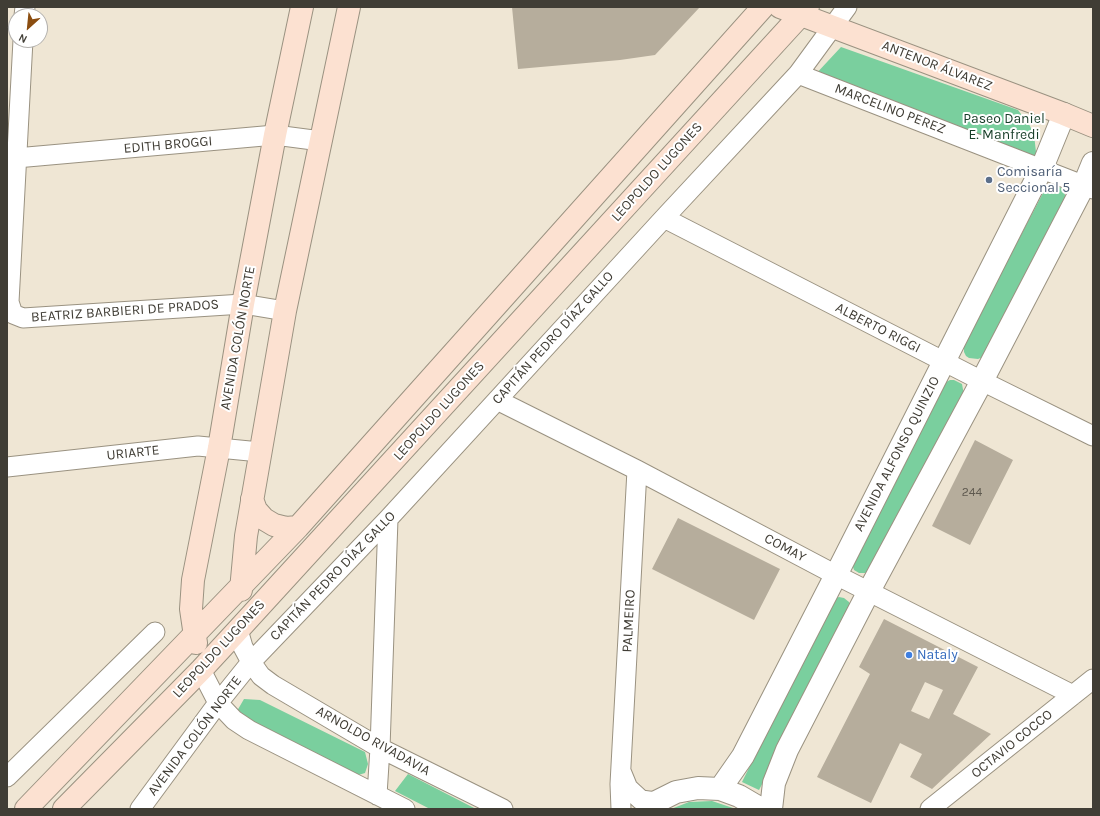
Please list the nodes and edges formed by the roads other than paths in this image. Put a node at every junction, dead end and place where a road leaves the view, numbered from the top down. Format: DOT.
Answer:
graph roads {
  1 [pos="302,7"];
  2 [pos="348,7"];
  3 [pos="763,7"];
  4 [pos="780,7"];
  5 [pos="847,7"];
  6 [pos="804,11"];
  7 [pos="833,26"];
  8 [pos="23,48"];
  9 [pos="798,74"];
  10 [pos="1064,114"];
  11 [pos="1093,126"];
  12 [pos="275,135"];
  13 [pos="321,141"];
  14 [pos="16,158"];
  15 [pos="1093,163"];
  16 [pos="1042,168"];
  17 [pos="1088,187"];
  18 [pos="664,218"];
  19 [pos="243,304"];
  20 [pos="285,311"];
  21 [pos="944,362"];
  22 [pos="982,381"];
  23 [pos="497,400"];
  24 [pos="1093,436"];
  25 [pos="219,448"];
  26 [pos="260,452"];
  27 [pos="7,467"];
  28 [pos="637,470"];
  29 [pos="252,499"];
  30 [pos="388,519"];
  31 [pos="298,527"];
  32 [pos="836,574"];
  33 [pos="241,585"];
  34 [pos="869,591"];
  35 [pos="238,630"];
  36 [pos="155,632"];
  37 [pos="194,634"];
  38 [pos="251,662"];
  39 [pos="201,670"];
  40 [pos="1093,679"];
  41 [pos="1073,695"];
  42 [pos="218,703"];
  43 [pos="380,748"];
  44 [pos="621,771"];
  45 [pos="7,777"];
  46 [pos="720,789"];
  47 [pos="377,795"];
  48 [pos="652,805"];
  49 [pos="26,809"];
  50 [pos="64,809"];
  51 [pos="140,809"];
  52 [pos="405,809"];
  53 [pos="503,809"];
  54 [pos="621,809"];
  55 [pos="759,809"];
  56 [pos="771,809"];
  57 [pos="930,809"];
  1 -- 12 [label="main road, AVENIDA COLÓN NORTE"];
  2 -- 13 [label="main road"];
  3 -- 31 [label="main road, LEOPOLDO LUGONES"];
  4 -- 6 [label="main road, ANTENOR ÁLVAREZ"];
  5 -- 7 [label="street, CAPITÁN PEDRO DÍAZ GALLO"];
  6 -- 7 [label="main road, ANTENOR ÁLVAREZ"];
  6 -- 35 [label="main road, LEOPOLDO LUGONES"];
  7 -- 9 [label="street, CAPITÁN PEDRO DÍAZ GALLO"];
  7 -- 10 [label="main road, ANTENOR ÁLVAREZ"];
  8 -- 14 [label="street"];
  9 -- 16 [label="street, MARCELINO PEREZ"];
  9 -- 18 [label="street, CAPITÁN PEDRO DÍAZ GALLO"];
  10 -- 11 [label="main road, ANTENOR ÁLVAREZ"];
  10 -- 16 [label="street, AVENIDA ALFONSO QUINZIO"];
  12 -- 13 [label="street, EDITH BROGGI"];
  12 -- 14 [label="street, EDITH BROGGI"];
  12 -- 19 [label="main road, AVENIDA COLÓN NORTE"];
  13 -- 20 [label="main road"];
  14 -- 19 [label="street, BEATRIZ BARBIERI DE PRADOS"];
  15 -- 17 [label="street"];
  16 -- 17 [label="street, MARCELINO PEREZ"];
  16 -- 21 [label="street, AVENIDA ALFONSO QUINZIO"];
  17 -- 22 [label="street"];
  18 -- 21 [label="street, ALBERTO RIGGI"];
  18 -- 23 [label="street, CAPITÁN PEDRO DÍAZ GALLO"];
  19 -- 20 [label="street, BEATRIZ BARBIERI DE PRADOS"];
  19 -- 25 [label="main road, AVENIDA COLÓN NORTE"];
  20 -- 26 [label="main road"];
  21 -- 22 [label="street, ALBERTO RIGGI"];
  21 -- 32 [label="street, AVENIDA ALFONSO QUINZIO"];
  22 -- 24 [label="street, ALBERTO RIGGI"];
  22 -- 34 [label="street"];
  23 -- 28 [label="street, COMAY"];
  23 -- 30 [label="street, CAPITÁN PEDRO DÍAZ GALLO"];
  25 -- 26 [label="street, URIARTE"];
  25 -- 27 [label="street, URIARTE"];
  25 -- 37 [label="main road, AVENIDA COLÓN NORTE"];
  26 -- 29 [label="main road"];
  28 -- 32 [label="street, COMAY"];
  28 -- 44 [label="street, PALMEIRO"];
  29 -- 31 [label="main road"];
  29 -- 33 [label="main road"];
  30 -- 38 [label="street, CAPITÁN PEDRO DÍAZ GALLO"];
  30 -- 43 [label="street"];
  31 -- 33 [label="main road, LEOPOLDO LUGONES"];
  32 -- 34 [label="street, COMAY"];
  32 -- 46 [label="street, AVENIDA ALFONSO QUINZIO"];
  33 -- 35 [label="main road"];
  33 -- 37 [label="main road, LEOPOLDO LUGONES"];
  34 -- 41 [label="street, COMAY"];
  34 -- 56 [label="street"];
  35 -- 38 [label="street, ARNOLDO RIVADAVIA"];
  35 -- 39 [label="main road, LEOPOLDO LUGONES"];
  36 -- 45 [label="street"];
  37 -- 39 [label="main road, AVENIDA COLÓN NORTE"];
  37 -- 49 [label="main road, LEOPOLDO LUGONES"];
  38 -- 42 [label="street, AVENIDA COLÓN NORTE"];
  38 -- 43 [label="street, ARNOLDO RIVADAVIA"];
  39 -- 42 [label="street"];
  39 -- 50 [label="main road, LEOPOLDO LUGONES"];
  40 -- 41 [label="street, OCTAVIO COCCO"];
  41 -- 57 [label="street, OCTAVIO COCCO"];
  42 -- 47 [label="street"];
  42 -- 51 [label="street, AVENIDA COLÓN NORTE"];
  43 -- 47 [label="street"];
  43 -- 53 [label="street, ARNOLDO RIVADAVIA"];
  44 -- 48 [label="street, PALMEIRO"];
  44 -- 54 [label="street, PALMEIRO"];
  46 -- 48 [label="street"];
  46 -- 55 [label="street"];
  47 -- 52 [label="street"];
}
